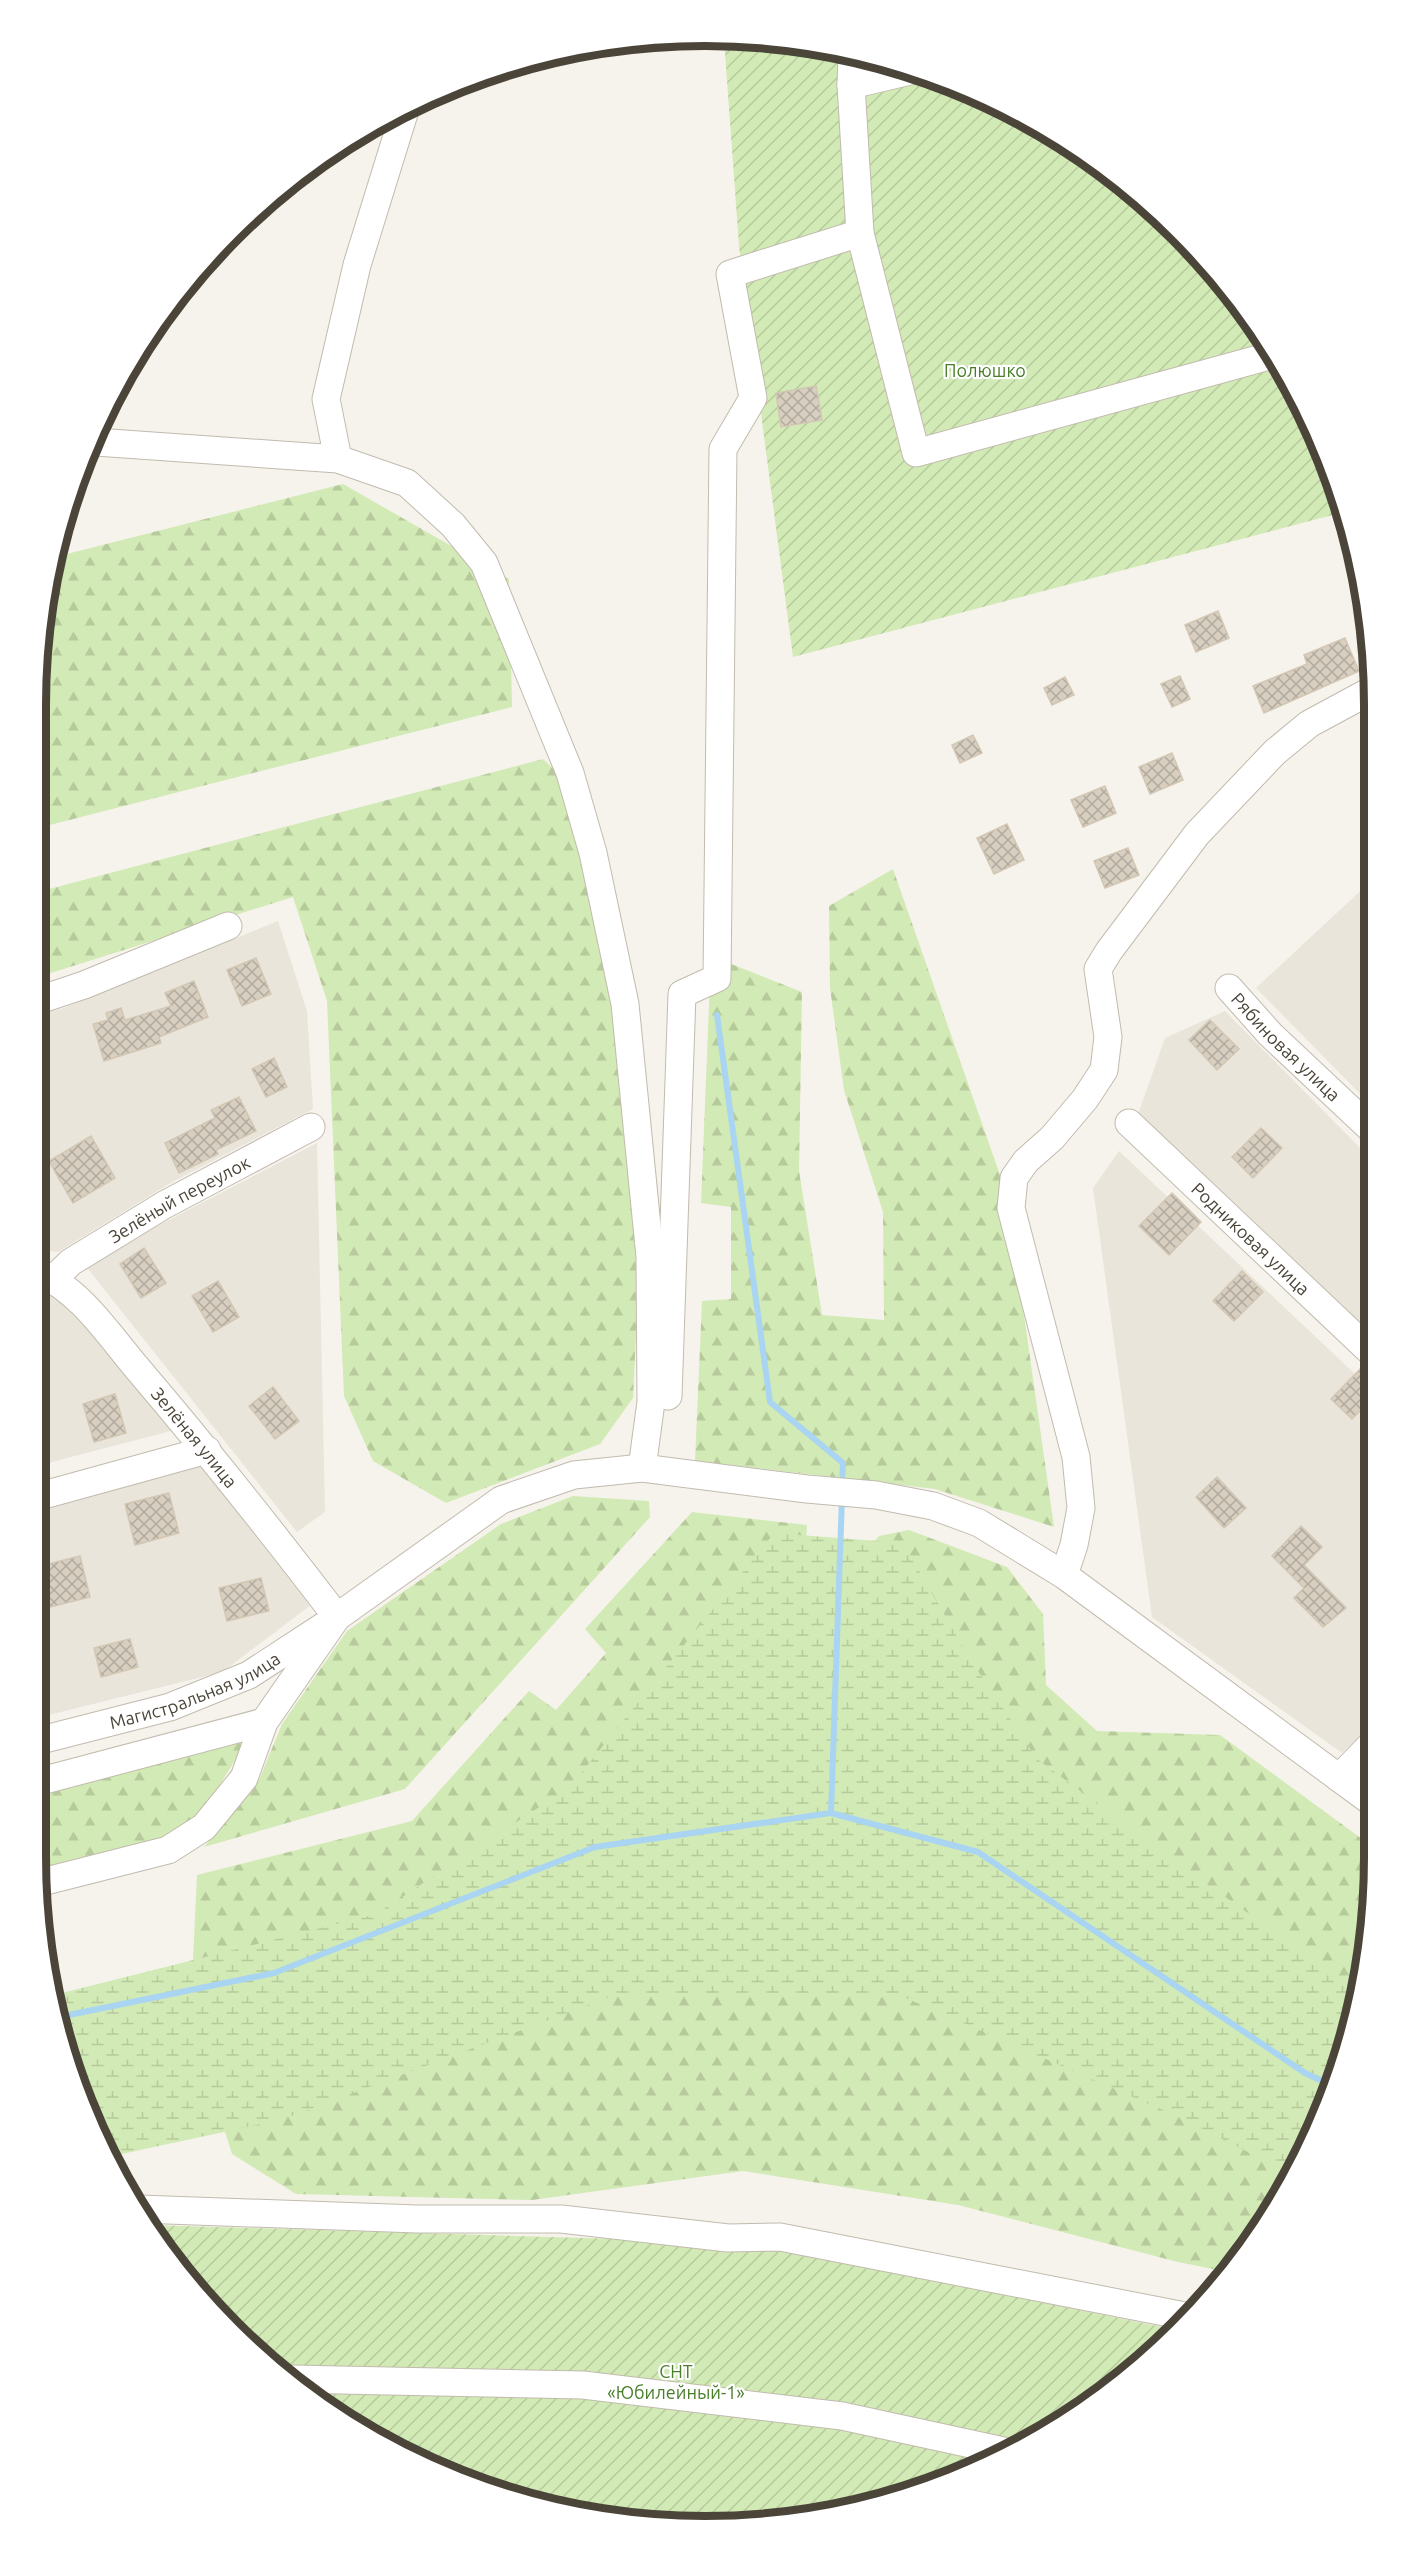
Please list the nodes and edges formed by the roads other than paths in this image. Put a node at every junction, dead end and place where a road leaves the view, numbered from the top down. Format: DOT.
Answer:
graph roads {
  1 [pos="852,63"];
  2 [pos="895,75"];
  3 [pos="851,85"];
  4 [pos="402,121"];
  5 [pos="860,233"];
  6 [pos="1264,357"];
  7 [pos="102,442"];
  8 [pos="338,459"];
  9 [pos="1364,694"];
  10 [pos="228,926"];
  11 [pos="1229,988"];
  12 [pos="46,998"];
  13 [pos="1364,1122"];
  14 [pos="1129,1123"];
  15 [pos="311,1127"];
  16 [pos="46,1276"];
  17 [pos="1364,1345"];
  18 [pos="647,1432"];
  19 [pos="207,1450"];
  20 [pos="642,1468"];
  21 [pos="46,1494"];
  22 [pos="1064,1575"];
  23 [pos="337,1617"];
  24 [pos="264,1722"];
  25 [pos="46,1739"];
  26 [pos="1364,1752"];
  27 [pos="1339,1778"];
  28 [pos="46,1780"];
  29 [pos="1364,1796"];
  30 [pos="47,1881"];
  31 [pos="150,2209"];
  32 [pos="1178,2315"];
  33 [pos="304,2379"];
  34 [pos="995,2449"];
  1 -- 3 [label="street"];
  2 -- 3 [label="street"];
  3 -- 5 [label="street"];
  4 -- 8 [label="street"];
  5 -- 6 [label="street"];
  5 -- 18 [label="street"];
  7 -- 8 [label="street"];
  8 -- 18 [label="street"];
  9 -- 22 [label="street"];
  10 -- 12 [label="street"];
  11 -- 13 [label="street, Рябиновая улица"];
  14 -- 17 [label="street, Родниковая улица"];
  15 -- 16 [label="street, Зелёный переулок"];
  16 -- 19 [label="street, Зелёная улица"];
  18 -- 20 [label="street"];
  19 -- 21 [label="street"];
  19 -- 23 [label="street, Зелёная улица"];
  20 -- 22 [label="street, Магистральная улица"];
  20 -- 23 [label="street, Магистральная улица"];
  22 -- 27 [label="street, Магистральная улица"];
  23 -- 24 [label="street"];
  23 -- 25 [label="street, Магистральная улица"];
  24 -- 28 [label="street"];
  24 -- 30 [label="street"];
  26 -- 27 [label="street"];
  27 -- 29 [label="street, Магистральная улица"];
  31 -- 32 [label="street"];
  33 -- 34 [label="street"];
}
